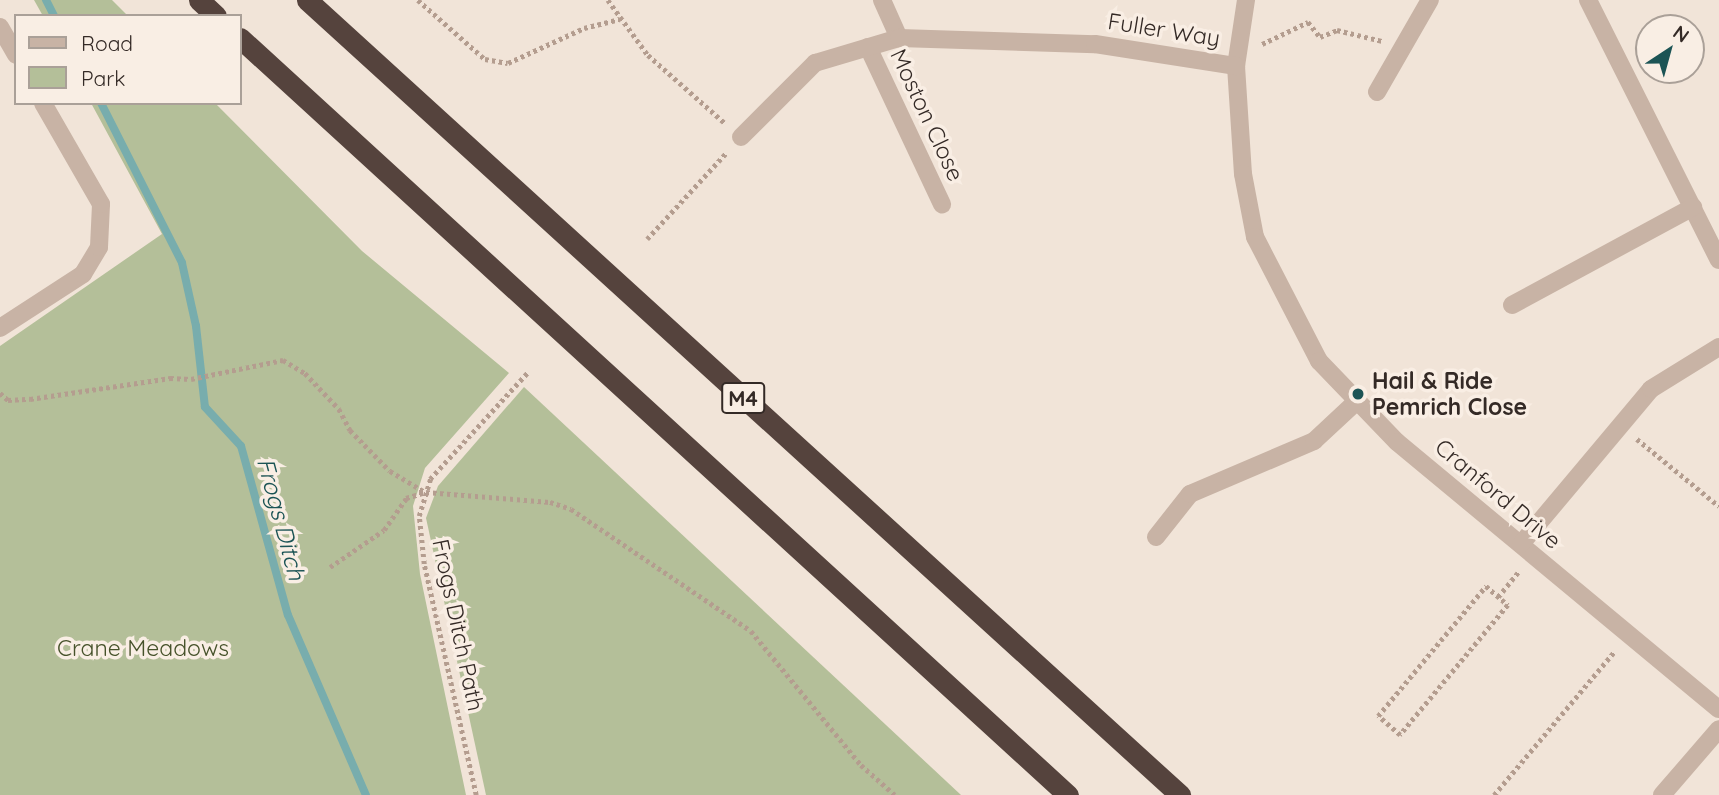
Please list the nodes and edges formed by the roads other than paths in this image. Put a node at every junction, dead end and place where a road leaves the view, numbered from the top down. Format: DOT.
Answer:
graph roads {
  1 [pos="198,0"];
  2 [pos="307,0"];
  3 [pos="882,0"];
  4 [pos="1246,0"];
  5 [pos="1430,0"];
  6 [pos="1588,0"];
  7 [pos="214,14"];
  8 [pos="0,27"];
  9 [pos="899,38"];
  10 [pos="242,39"];
  11 [pos="868,47"];
  12 [pos="14,52"];
  13 [pos="1237,59"];
  14 [pos="1377,92"];
  15 [pos="44,105"];
  16 [pos="741,137"];
  17 [pos="942,204"];
  18 [pos="1693,206"];
  19 [pos="1719,260"];
  20 [pos="1512,305"];
  21 [pos="0,328"];
  22 [pos="1719,347"];
  23 [pos="1356,402"];
  24 [pos="1156,537"];
  25 [pos="1527,549"];
  26 [pos="1719,709"];
  27 [pos="1719,729"];
  28 [pos="1068,795"];
  29 [pos="1180,795"];
  30 [pos="1662,795"];
  1 -- 7 [label="highway"];
  2 -- 29 [label="highway, M4"];
  3 -- 9 [label="street"];
  4 -- 13 [label="street, Cranford Drive"];
  5 -- 14 [label="street"];
  6 -- 18 [label="street"];
  8 -- 12 [label="street"];
  9 -- 11 [label="street, Fuller Way"];
  9 -- 13 [label="street, Fuller Way"];
  10 -- 28 [label="highway"];
  11 -- 16 [label="street, Fuller Way"];
  11 -- 17 [label="street, Moston Close"];
  13 -- 23 [label="street, Cranford Drive"];
  15 -- 21 [label="street"];
  18 -- 19 [label="street"];
  18 -- 20 [label="street"];
  22 -- 25 [label="street"];
  23 -- 24 [label="street"];
  23 -- 25 [label="street, Cranford Drive"];
  25 -- 26 [label="street, Cranford Drive"];
  27 -- 30 [label="street"];
}
